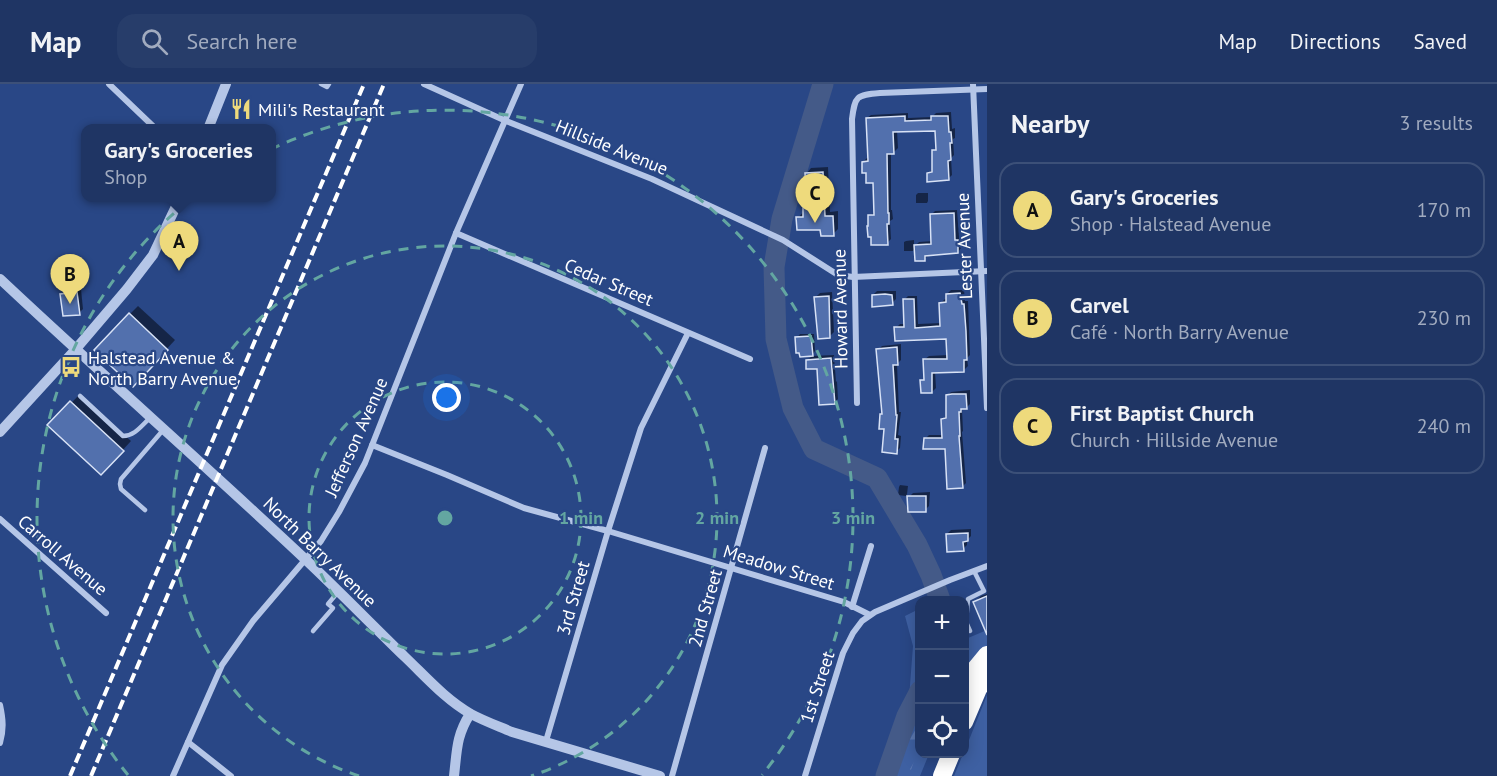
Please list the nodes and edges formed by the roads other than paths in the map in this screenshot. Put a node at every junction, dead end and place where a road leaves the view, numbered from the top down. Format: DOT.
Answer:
graph roads {
  1 [pos="109,84"];
  2 [pos="226,84"];
  3 [pos="321,84"];
  4 [pos="329,84"];
  5 [pos="424,84"];
  6 [pos="521,84"];
  7 [pos="973,87"];
  8 [pos="987,88"];
  9 [pos="506,121"];
  10 [pos="151,124"];
  11 [pos="210,124"];
  12 [pos="178,202"];
  13 [pos="456,232"];
  14 [pos="984,272"];
  15 [pos="853,277"];
  16 [pos="0,279"];
  17 [pos="688,333"];
  18 [pos="75,350"];
  19 [pos="750,358"];
  20 [pos="80,396"];
  21 [pos="857,403"];
  22 [pos="987,408"];
  23 [pos="151,417"];
  24 [pos="164,429"];
  25 [pos="0,432"];
  26 [pos="372,445"];
  27 [pos="765,448"];
  28 [pos="145,510"];
  29 [pos="0,519"];
  30 [pos="608,531"];
  31 [pos="871,546"];
  32 [pos="306,560"];
  33 [pos="987,566"];
  34 [pos="732,568"];
  35 [pos="974,571"];
  36 [pos="339,592"];
  37 [pos="985,594"];
  38 [pos="852,607"];
  39 [pos="106,613"];
  40 [pos="870,615"];
  41 [pos="313,631"];
  42 [pos="970,631"];
  43 [pos="987,655"];
  44 [pos="987,675"];
  45 [pos="969,680"];
  46 [pos="0,705"];
  47 [pos="969,710"];
  48 [pos="470,714"];
  49 [pos="546,741"];
  50 [pos="188,742"];
  51 [pos="0,743"];
  52 [pos="936,758"];
  53 [pos="949,758"];
  54 [pos="173,776"];
  55 [pos="231,776"];
  56 [pos="454,776"];
  57 [pos="660,776"];
  58 [pos="672,776"];
  59 [pos="805,776"];
  60 [pos="929,776"];
  61 [pos="942,776"];
  1 -- 10 [label="street"];
  2 -- 11 [label="street"];
  3 -- 4 [label="lane"];
  5 -- 9 [label="street, Hillside Avenue"];
  6 -- 9 [label="street, Jefferson Avenue"];
  7 -- 8 [label="street"];
  7 -- 14 [label="street, Lester Avenue"];
  7 -- 15 [label="street, Howard Avenue"];
  9 -- 13 [label="street, Jefferson Avenue"];
  9 -- 15 [label="street, Hillside Avenue"];
  12 -- 18 [label="street"];
  13 -- 17 [label="street, Cedar Street"];
  13 -- 26 [label="street, Jefferson Avenue"];
  14 -- 15 [label="street"];
  14 -- 22 [label="street, Lester Avenue"];
  15 -- 21 [label="street, Howard Avenue"];
  16 -- 18 [label="street, North Barry Avenue"];
  17 -- 19 [label="street, Cedar Street"];
  17 -- 30 [label="street, 3rd Street"];
  18 -- 23 [label="street, North Barry Avenue"];
  18 -- 25 [label="street"];
  20 -- 23 [label="lane"];
  23 -- 24 [label="street, North Barry Avenue"];
  24 -- 28 [label="lane"];
  24 -- 32 [label="street, North Barry Avenue"];
  26 -- 30 [label="street, Meadow Street"];
  26 -- 32 [label="street, Jefferson Avenue"];
  27 -- 34 [label="street, 2nd Street"];
  29 -- 39 [label="street, Carroll Avenue"];
  30 -- 34 [label="street, Meadow Street"];
  30 -- 49 [label="street, 3rd Street"];
  31 -- 38 [label="street"];
  32 -- 36 [label="street, North Barry Avenue"];
  32 -- 50 [label="street, Jefferson Avenue"];
  33 -- 35 [label="street"];
  34 -- 38 [label="street, Meadow Street"];
  34 -- 58 [label="street, 2nd Street"];
  35 -- 37 [label="lane"];
  35 -- 40 [label="street"];
  36 -- 41 [label="lane"];
  36 -- 48 [label="street, North Barry Avenue"];
  37 -- 42 [label="lane"];
  38 -- 40 [label="street, Meadow Street"];
  40 -- 59 [label="street, 1st Street"];
  43 -- 45 [label="highway"];
  44 -- 47 [label="highway"];
  46 -- 51 [label="street"];
  48 -- 49 [label="street, North Barry Avenue"];
  48 -- 56 [label="street"];
  49 -- 57 [label="street, North Barry Avenue"];
  50 -- 54 [label="street, Jefferson Avenue"];
  50 -- 55 [label="street"];
  52 -- 60 [label="highway"];
  53 -- 61 [label="highway"];
}
